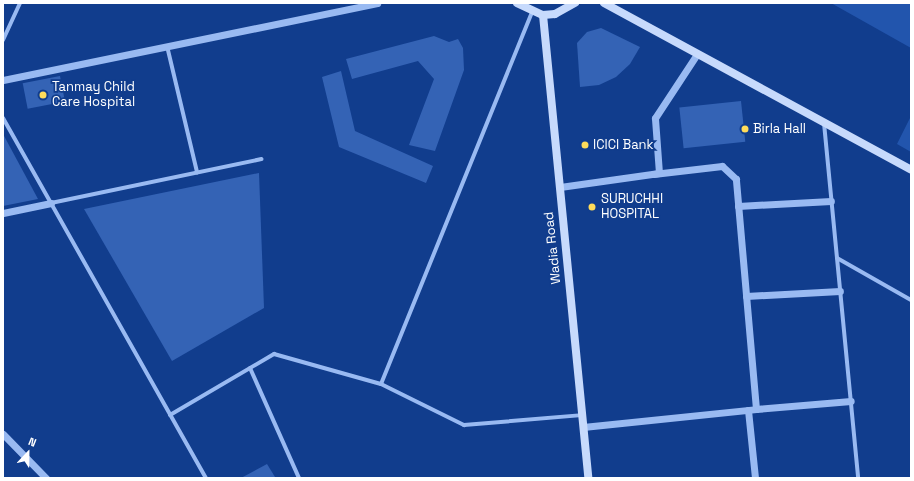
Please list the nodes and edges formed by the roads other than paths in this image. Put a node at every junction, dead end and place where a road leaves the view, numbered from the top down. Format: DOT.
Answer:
graph roads {
  1 [pos="20,3"];
  2 [pos="377,3"];
  3 [pos="517,3"];
  4 [pos="575,3"];
  5 [pos="604,3"];
  6 [pos="532,12"];
  7 [pos="543,15"];
  8 [pos="3,40"];
  9 [pos="167,46"];
  10 [pos="697,54"];
  11 [pos="3,80"];
  12 [pos="3,118"];
  13 [pos="824,122"];
  14 [pos="261,159"];
  15 [pos="911,170"];
  16 [pos="198,172"];
  17 [pos="653,174"];
  18 [pos="560,187"];
  19 [pos="831,201"];
  20 [pos="51,203"];
  21 [pos="738,206"];
  22 [pos="3,213"];
  23 [pos="837,258"];
  24 [pos="840,291"];
  25 [pos="746,296"];
  26 [pos="911,300"];
  27 [pos="250,368"];
  28 [pos="381,384"];
  29 [pos="851,401"];
  30 [pos="756,409"];
  31 [pos="748,410"];
  32 [pos="170,415"];
  33 [pos="582,415"];
  34 [pos="583,427"];
  35 [pos="3,434"];
  36 [pos="46,478"];
  37 [pos="206,478"];
  38 [pos="299,478"];
  39 [pos="588,478"];
  40 [pos="755,478"];
  41 [pos="858,478"];
  1 -- 8 [label="street"];
  2 -- 9 [label="street"];
  3 -- 6 [label="main road"];
  4 -- 7 [label="main road"];
  5 -- 10 [label="main road"];
  6 -- 7 [label="main road"];
  6 -- 28 [label="street"];
  7 -- 18 [label="main road, Wadia Road"];
  9 -- 11 [label="street"];
  9 -- 16 [label="street"];
  10 -- 13 [label="main road"];
  10 -- 17 [label="street"];
  12 -- 20 [label="street"];
  13 -- 15 [label="main road"];
  13 -- 19 [label="street"];
  14 -- 16 [label="street"];
  16 -- 20 [label="street"];
  17 -- 18 [label="street"];
  17 -- 21 [label="street"];
  18 -- 33 [label="main road, Wadia Road"];
  19 -- 21 [label="street"];
  19 -- 23 [label="street"];
  20 -- 22 [label="street"];
  20 -- 32 [label="street"];
  21 -- 25 [label="street"];
  23 -- 24 [label="street"];
  23 -- 26 [label="street"];
  24 -- 25 [label="street"];
  24 -- 29 [label="street"];
  25 -- 30 [label="street"];
  27 -- 28 [label="street"];
  27 -- 32 [label="street"];
  27 -- 38 [label="street"];
  28 -- 33 [label="street"];
  29 -- 30 [label="street"];
  29 -- 41 [label="street"];
  30 -- 31 [label="street"];
  31 -- 34 [label="street"];
  31 -- 40 [label="street"];
  32 -- 37 [label="street"];
  33 -- 34 [label="main road, Wadia Road"];
  34 -- 39 [label="main road, Wadia Road"];
  35 -- 36 [label="street"];
}
